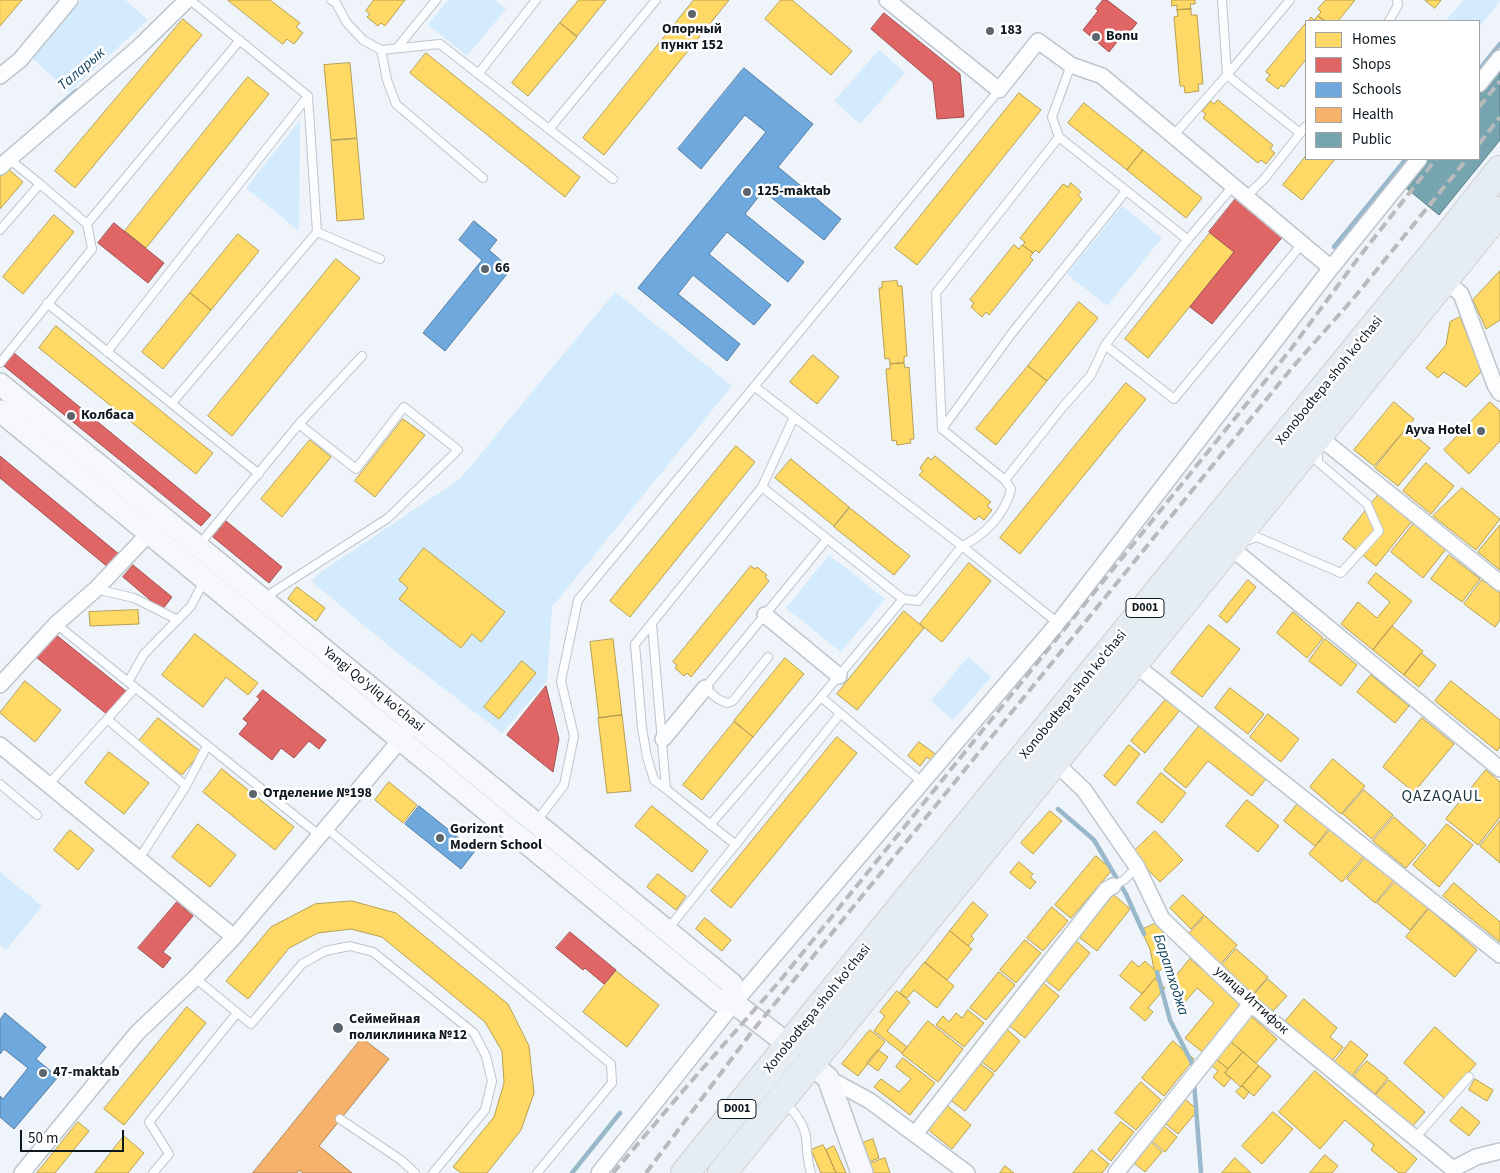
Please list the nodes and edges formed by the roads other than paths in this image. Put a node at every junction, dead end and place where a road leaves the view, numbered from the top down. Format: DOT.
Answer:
graph roads {
  1 [pos="70,0"];
  2 [pos="189,0"];
  3 [pos="331,0"];
  4 [pos="436,0"];
  5 [pos="536,0"];
  6 [pos="656,0"];
  7 [pos="887,0"];
  8 [pos="1222,0"];
  9 [pos="1290,0"];
  10 [pos="1397,0"];
  11 [pos="1390,20"];
  12 [pos="240,40"];
  13 [pos="397,48"];
  14 [pos="381,50"];
  15 [pos="1500,58"];
  16 [pos="1072,65"];
  17 [pos="479,73"];
  18 [pos="1227,75"];
  19 [pos="0,76"];
  20 [pos="1480,83"];
  21 [pos="999,90"];
  22 [pos="308,96"];
  23 [pos="1305,127"];
  24 [pos="550,128"];
  25 [pos="1300,134"];
  26 [pos="1173,136"];
  27 [pos="1059,137"];
  28 [pos="1418,160"];
  29 [pos="5,163"];
  30 [pos="1500,170"];
  31 [pos="483,178"];
  32 [pos="613,179"];
  33 [pos="40,184"];
  34 [pos="1233,186"];
  35 [pos="1126,191"];
  36 [pos="1246,197"];
  37 [pos="1500,211"];
  38 [pos="87,224"];
  39 [pos="0,230"];
  40 [pos="317,232"];
  41 [pos="1188,240"];
  42 [pos="1302,244"];
  43 [pos="380,259"];
  44 [pos="1323,262"];
  45 [pos="1444,280"];
  46 [pos="47,303"];
  47 [pos="1105,345"];
  48 [pos="108,352"];
  49 [pos="362,356"];
  50 [pos="0,362"];
  51 [pos="0,384"];
  52 [pos="755,387"];
  53 [pos="1500,394"];
  54 [pos="172,403"];
  55 [pos="0,412"];
  56 [pos="794,417"];
  57 [pos="299,424"];
  58 [pos="942,429"];
  59 [pos="1318,436"];
  60 [pos="259,474"];
  61 [pos="1005,480"];
  62 [pos="762,487"];
  63 [pos="163,518"];
  64 [pos="149,534"];
  65 [pos="826,539"];
  66 [pos="962,546"];
  67 [pos="1229,546"];
  68 [pos="198,547"];
  69 [pos="205,580"];
  70 [pos="1500,583"];
  71 [pos="96,589"];
  72 [pos="903,599"];
  73 [pos="259,610"];
  74 [pos="765,614"];
  75 [pos="178,620"];
  76 [pos="1058,623"];
  77 [pos="56,624"];
  78 [pos="652,624"];
  79 [pos="768,657"];
  80 [pos="1134,664"];
  81 [pos="840,676"];
  82 [pos="128,682"];
  83 [pos="0,685"];
  84 [pos="135,688"];
  85 [pos="705,688"];
  86 [pos="821,697"];
  87 [pos="840,714"];
  88 [pos="107,719"];
  89 [pos="407,732"];
  90 [pos="663,739"];
  91 [pos="0,745"];
  92 [pos="207,746"];
  93 [pos="1054,764"];
  94 [pos="1500,769"];
  95 [pos="922,782"];
  96 [pos="0,784"];
  97 [pos="48,785"];
  98 [pos="186,786"];
  99 [pos="666,789"];
  100 [pos="37,815"];
  101 [pos="710,825"];
  102 [pos="529,831"];
  103 [pos="322,832"];
  104 [pos="736,845"];
  105 [pos="139,859"];
  106 [pos="1137,867"];
  107 [pos="1119,883"];
  108 [pos="667,931"];
  109 [pos="234,937"];
  110 [pos="1500,955"];
  111 [pos="195,978"];
  112 [pos="734,1003"];
  113 [pos="1251,1004"];
  114 [pos="237,1013"];
  115 [pos="789,1045"];
  116 [pos="819,1071"];
  117 [pos="1469,1077"];
  118 [pos="782,1099"];
  119 [pos="340,1119"];
  120 [pos="915,1134"];
  121 [pos="1415,1138"];
  122 [pos="1500,1151"];
  123 [pos="1450,1171"];
  124 [pos="22,1173"];
  125 [pos="153,1173"];
  126 [pos="415,1173"];
  127 [pos="433,1173"];
  128 [pos="537,1173"];
  129 [pos="599,1173"];
  130 [pos="685,1173"];
  131 [pos="722,1173"];
  132 [pos="811,1173"];
  133 [pos="862,1173"];
  134 [pos="967,1173"];
  135 [pos="1116,1173"];
  1 -- 19 [label="street"];
  2 -- 12 [label="lane"];
  2 -- 29 [label="street"];
  3 -- 14 [label="lane"];
  4 -- 13 [label="lane"];
  5 -- 17 [label="lane"];
  6 -- 24 [label="lane"];
  7 -- 21 [label="street"];
  8 -- 18 [label="lane"];
  9 -- 18 [label="lane"];
  10 -- 11 [label="lane"];
  12 -- 22 [label="lane"];
  12 -- 38 [label="lane"];
  13 -- 14 [label="lane"];
  13 -- 17 [label="lane"];
  14 -- 31 [label="lane"];
  15 -- 20 [label="street"];
  16 -- 21 [label="street"];
  16 -- 26 [label="street"];
  16 -- 27 [label="lane"];
  17 -- 24 [label="lane"];
  18 -- 25 [label="lane"];
  18 -- 26 [label="lane"];
  21 -- 52 [label="lane"];
  22 -- 40 [label="lane"];
  22 -- 48 [label="lane"];
  23 -- 25 [label="lane"];
  24 -- 32 [label="lane"];
  25 -- 36 [label="lane"];
  26 -- 34 [label="street"];
  27 -- 35 [label="lane"];
  27 -- 58 [label="lane"];
  28 -- 44 [label="street"];
  29 -- 33 [label="lane"];
  30 -- 115 [label="highway, Xonobodtepa shoh ko'chasi / D001"];
  33 -- 38 [label="lane"];
  33 -- 39 [label="lane"];
  34 -- 36 [label="street"];
  34 -- 41 [label="lane"];
  35 -- 41 [label="lane"];
  35 -- 58 [label="lane"];
  36 -- 42 [label="street"];
  37 -- 45 [label="highway, Xonobodtepa shoh ko'chasi / D001"];
  38 -- 46 [label="lane"];
  40 -- 43 [label="lane"];
  40 -- 54 [label="lane"];
  41 -- 47 [label="lane"];
  42 -- 44 [label="street"];
  42 -- 47 [label="lane"];
  44 -- 76 [label="street"];
  45 -- 53 [label="street"];
  45 -- 59 [label="highway, Xonobodtepa shoh ko'chasi / D001"];
  46 -- 48 [label="lane"];
  46 -- 50 [label="lane"];
  47 -- 61 [label="lane"];
  48 -- 54 [label="lane"];
  49 -- 57 [label="lane"];
  51 -- 63 [label="main road, Yangi Qo'yliq ko'chasi"];
  52 -- 56 [label="lane"];
  52 -- 102 [label="lane"];
  54 -- 60 [label="lane"];
  55 -- 64 [label="main road, Yangi Qo'yliq ko'chasi"];
  56 -- 62 [label="lane"];
  56 -- 66 [label="lane"];
  57 -- 60 [label="lane"];
  57 -- 73 [label="lane"];
  58 -- 61 [label="lane"];
  59 -- 67 [label="highway, Xonobodtepa shoh ko'chasi / D001"];
  59 -- 67 [label="lane"];
  59 -- 70 [label="street"];
  60 -- 68 [label="lane"];
  61 -- 66 [label="lane"];
  62 -- 65 [label="lane"];
  62 -- 78 [label="lane"];
  63 -- 64 [label="street"];
  63 -- 68 [label="main road, Yangi Qo'yliq ko'chasi"];
  64 -- 69 [label="main road, Yangi Qo'yliq ko'chasi"];
  64 -- 71 [label="street"];
  65 -- 72 [label="lane"];
  65 -- 74 [label="lane"];
  66 -- 72 [label="lane"];
  66 -- 76 [label="lane"];
  67 -- 80 [label="highway, Xonobodtepa shoh ko'chasi / D001"];
  67 -- 94 [label="street"];
  68 -- 73 [label="main road, Yangi Qo'yliq ko'chasi"];
  69 -- 73 [label="main road, Yangi Qo'yliq ko'chasi"];
  69 -- 75 [label="lane"];
  71 -- 75 [label="lane"];
  71 -- 77 [label="street"];
  72 -- 81 [label="lane"];
  73 -- 89 [label="main road, Yangi Qo'yliq ko'chasi"];
  74 -- 81 [label="street"];
  74 -- 85 [label="lane"];
  75 -- 82 [label="lane"];
  76 -- 95 [label="street"];
  77 -- 82 [label="lane"];
  77 -- 83 [label="street"];
  78 -- 90 [label="lane"];
  78 -- 99 [label="lane"];
  79 -- 85 [label="lane"];
  80 -- 93 [label="highway, Xonobodtepa shoh ko'chasi / D001"];
  80 -- 110 [label="street"];
  81 -- 86 [label="lane"];
  82 -- 84 [label="lane"];
  84 -- 88 [label="lane"];
  84 -- 92 [label="lane"];
  85 -- 90 [label="street"];
  86 -- 87 [label="lane"];
  86 -- 101 [label="lane"];
  87 -- 95 [label="lane"];
  87 -- 104 [label="lane"];
  88 -- 97 [label="lane"];
  88 -- 98 [label="lane"];
  89 -- 102 [label="main road, Yangi Qo'yliq ko'chasi"];
  89 -- 103 [label="street"];
  90 -- 99 [label="lane"];
  91 -- 97 [label="street"];
  92 -- 98 [label="lane"];
  92 -- 103 [label="lane"];
  93 -- 106 [label="street, улица Иттифок"];
  93 -- 116 [label="highway, Xonobodtepa shoh ko'chasi / D001"];
  95 -- 112 [label="street"];
  96 -- 100 [label="lane"];
  97 -- 105 [label="street"];
  98 -- 105 [label="lane"];
  99 -- 101 [label="lane"];
  101 -- 104 [label="lane"];
  102 -- 108 [label="main road, Yangi Qo'yliq ko'chasi"];
  102 -- 112 [label="main road, Yangi Qo'yliq ko'chasi"];
  103 -- 109 [label="street"];
  103 -- 128 [label="lane"];
  104 -- 108 [label="lane"];
  105 -- 109 [label="street"];
  106 -- 107 [label="lane"];
  106 -- 113 [label="street, улица Иттифок"];
  107 -- 120 [label="street"];
  108 -- 112 [label="main road, Yangi Qo'yliq ko'chasi"];
  109 -- 111 [label="street"];
  111 -- 114 [label="lane"];
  111 -- 124 [label="street"];
  112 -- 115 [label="main road, Yangi Qo'yliq ko'chasi"];
  112 -- 129 [label="street"];
  113 -- 121 [label="street, улица Иттифок"];
  113 -- 135 [label="street"];
  114 -- 125 [label="lane"];
  114 -- 127 [label="lane"];
  115 -- 116 [label="highway"];
  115 -- 130 [label="highway, Xonobodtepa shoh ko'chasi / D001"];
  116 -- 118 [label="highway, Xonobodtepa shoh ko'chasi / D001"];
  116 -- 120 [label="street"];
  116 -- 133 [label="main road"];
  117 -- 121 [label="lane"];
  118 -- 131 [label="highway, Xonobodtepa shoh ko'chasi / D001"];
  118 -- 132 [label="lane"];
  119 -- 126 [label="lane"];
  120 -- 134 [label="street"];
  121 -- 123 [label="street, улица Иттифок"];
  122 -- 123 [label="street, улица Иттифок"];
}
